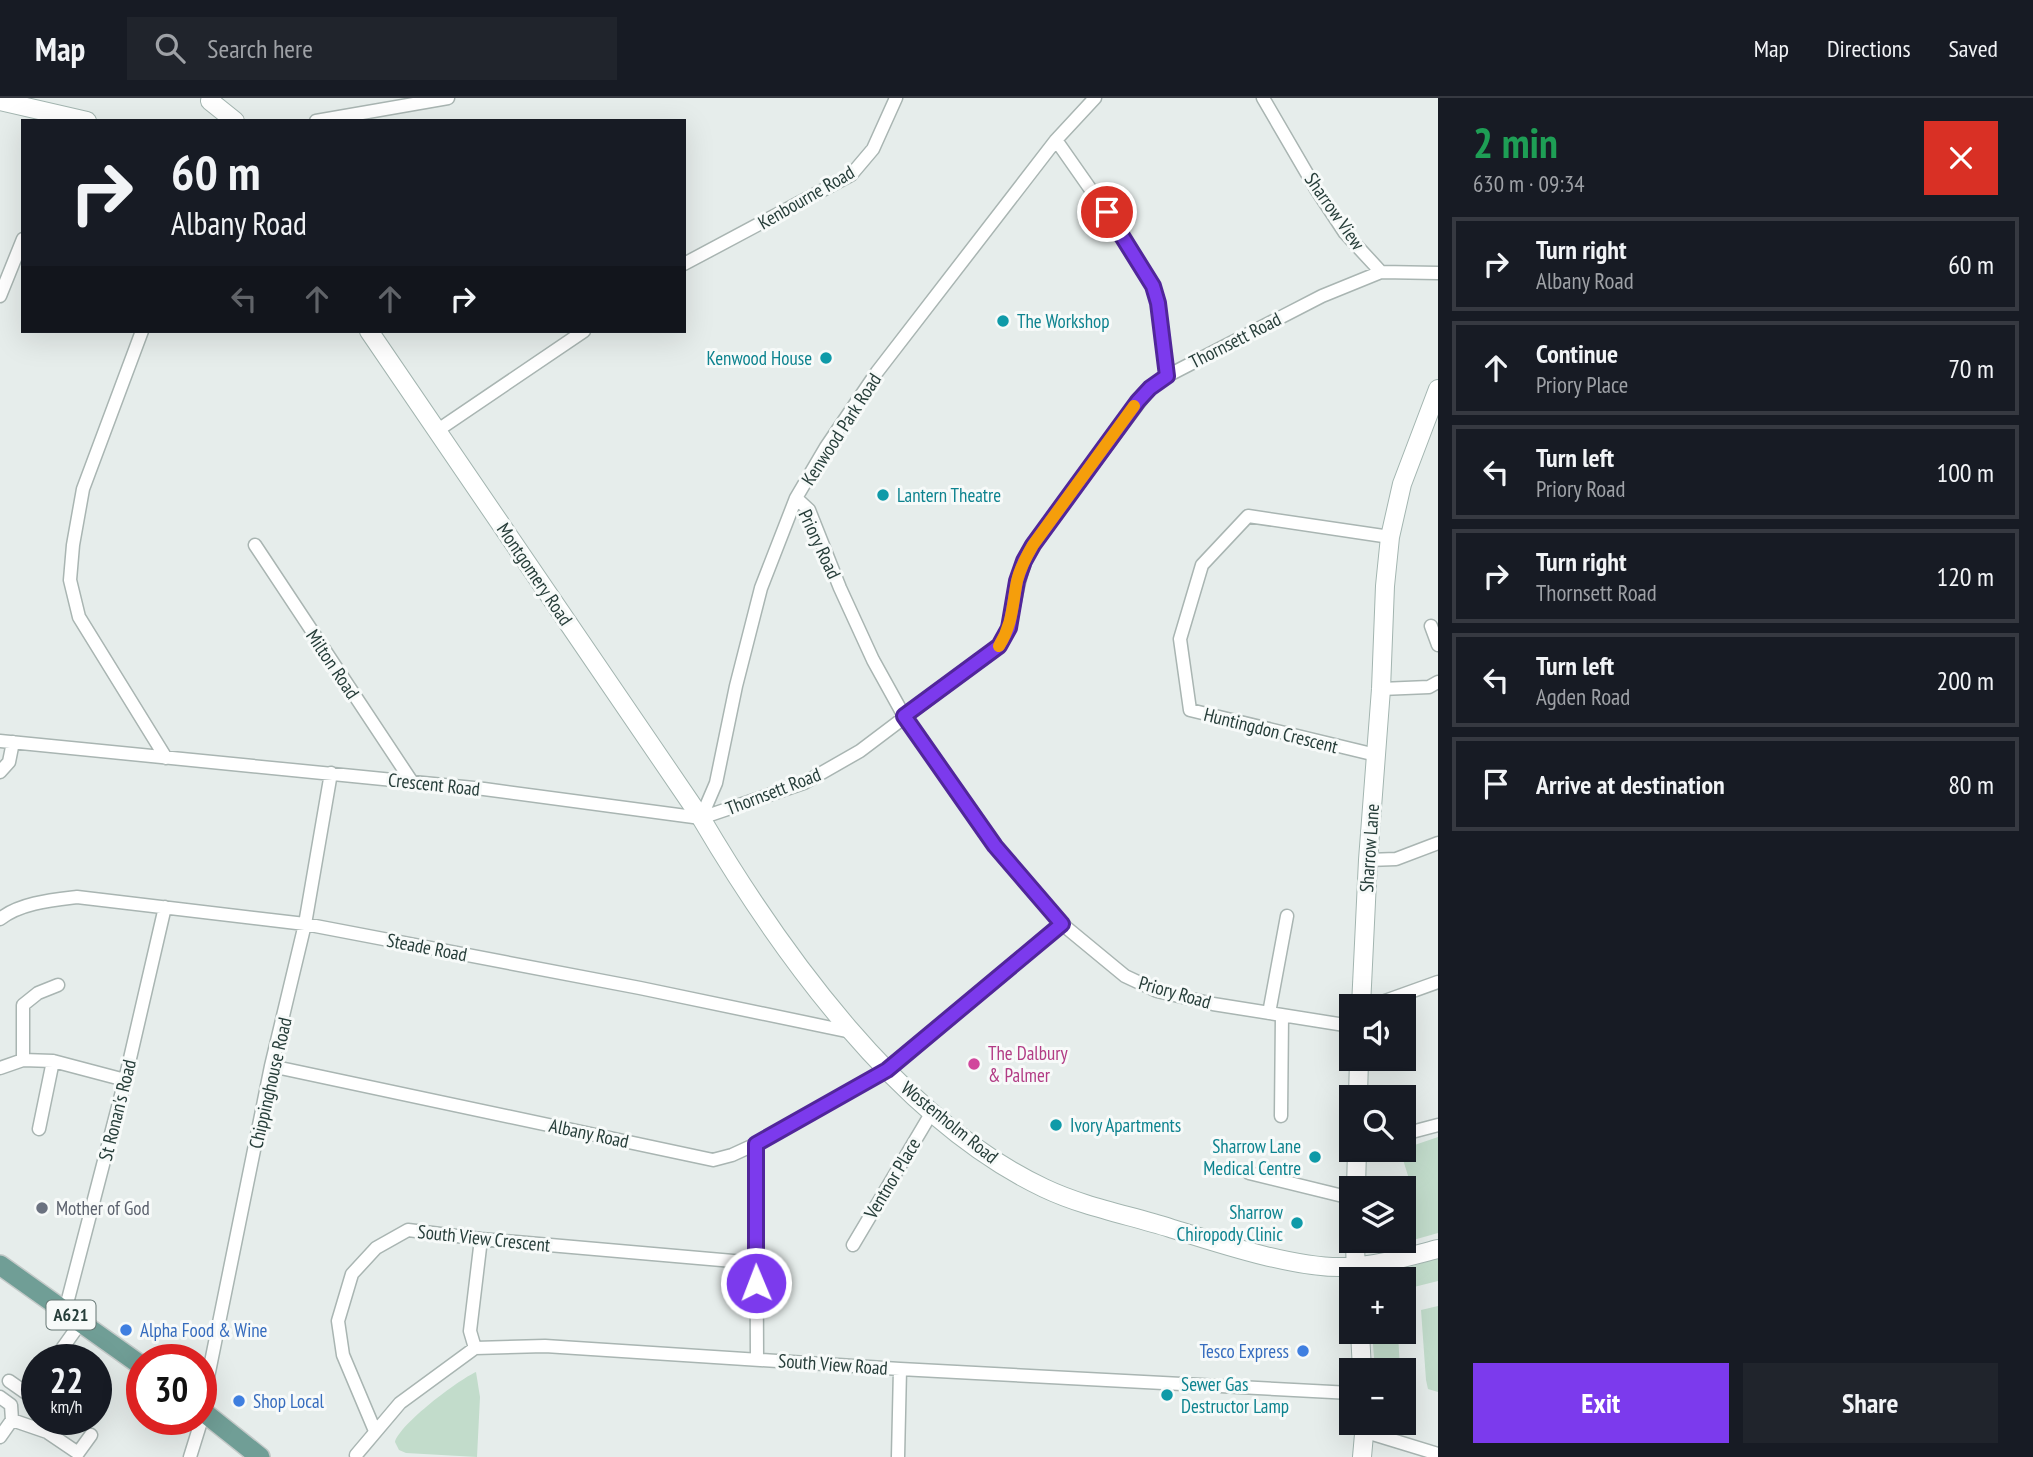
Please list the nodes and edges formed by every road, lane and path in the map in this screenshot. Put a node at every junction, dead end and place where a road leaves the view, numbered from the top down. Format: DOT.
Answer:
graph roads {
  1 [pos="448,98"];
  2 [pos="896,98"];
  3 [pos="1095,98"];
  4 [pos="1263,98"];
  5 [pos="209,99"];
  6 [pos="0,101"];
  7 [pos="78,119"];
  8 [pos="217,119"];
  9 [pos="233,119"];
  10 [pos="327,119"];
  11 [pos="1056,140"];
  12 [pos="21,242"];
  13 [pos="6,262"];
  14 [pos="686,263"];
  15 [pos="1381,272"];
  16 [pos="1438,273"];
  17 [pos="0,296"];
  18 [pos="141,333"];
  19 [pos="370,333"];
  20 [pos="581,333"];
  21 [pos="1167,376"];
  22 [pos="1438,389"];
  23 [pos="438,430"];
  24 [pos="796,498"];
  25 [pos="1390,537"];
  26 [pos="255,545"];
  27 [pos="1431,626"];
  28 [pos="1438,645"];
  29 [pos="1438,682"];
  30 [pos="1381,689"];
  31 [pos="904,716"];
  32 [pos="6,741"];
  33 [pos="1376,755"];
  34 [pos="166,758"];
  35 [pos="0,772"];
  36 [pos="331,773"];
  37 [pos="412,782"];
  38 [pos="701,818"];
  39 [pos="1438,843"];
  40 [pos="1367,860"];
  41 [pos="165,907"];
  42 [pos="2,915"];
  43 [pos="1287,916"];
  44 [pos="305,924"];
  45 [pos="1062,924"];
  46 [pos="1438,982"];
  47 [pos="58,985"];
  48 [pos="1361,994"];
  49 [pos="1404,994"];
  50 [pos="1275,1014"];
  51 [pos="1339,1024"];
  52 [pos="853,1032"];
  53 [pos="23,1060"];
  54 [pos="53,1061"];
  55 [pos="271,1066"];
  56 [pos="0,1068"];
  57 [pos="887,1070"];
  58 [pos="125,1080"];
  59 [pos="932,1112"];
  60 [pos="1281,1116"];
  61 [pos="1438,1125"];
  62 [pos="39,1129"];
  63 [pos="1416,1131"];
  64 [pos="756,1144"];
  65 [pos="1249,1173"];
  66 [pos="1339,1195"];
  67 [pos="481,1239"];
  68 [pos="853,1245"];
  69 [pos="1438,1249"];
  70 [pos="756,1263"];
  71 [pos="0,1265"];
  72 [pos="1373,1267"];
  73 [pos="1339,1270"];
  74 [pos="73,1317"];
  75 [pos="61,1344"];
  76 [pos="215,1344"];
  77 [pos="475,1348"];
  78 [pos="126,1355"];
  79 [pos="757,1359"];
  80 [pos="900,1369"];
  81 [pos="9,1381"];
  82 [pos="21,1389"];
  83 [pos="1339,1392"];
  84 [pos="0,1397"];
  85 [pos="12,1420"];
  86 [pos="217,1422"];
  87 [pos="374,1431"];
  88 [pos="90,1435"];
  89 [pos="196,1435"];
  90 [pos="1364,1435"];
  91 [pos="1385,1435"];
  92 [pos="0,1437"];
  93 [pos="1438,1454"];
  94 [pos="76,1455"];
  95 [pos="355,1456"];
  96 [pos="190,1457"];
  97 [pos="260,1457"];
  98 [pos="371,1457"];
  99 [pos="898,1457"];
  100 [pos="1362,1457"];
  1 -- 10 [label="street"];
  2 -- 14 [label="street, Kenbourne Road"];
  3 -- 11 [label="street, Kenwood Park Road"];
  4 -- 15 [label="street, Sharrow View"];
  5 -- 8 [label="street"];
  5 -- 9 [label="street"];
  6 -- 7 [label="street"];
  11 -- 21 [label="street"];
  11 -- 24 [label="street, Kenwood Park Road"];
  12 -- 13 [label="street"];
  13 -- 17 [label="street"];
  15 -- 16 [label="street"];
  15 -- 21 [label="street, Thornsett Road"];
  18 -- 34 [label="street"];
  19 -- 23 [label="street, Montgomery Road"];
  20 -- 23 [label="street"];
  21 -- 31 [label="street, Thornsett Road"];
  22 -- 25 [label="street, Sharrow Lane"];
  23 -- 38 [label="street, Montgomery Road"];
  24 -- 31 [label="street, Priory Road"];
  24 -- 38 [label="street, Kenwood Park Road"];
  25 -- 30 [label="street, Sharrow Lane"];
  25 -- 33 [label="street, Huntingdon Crescent"];
  26 -- 37 [label="street, Milton Road"];
  27 -- 28 [label="street"];
  29 -- 30 [label="street"];
  30 -- 33 [label="street, Sharrow Lane"];
  31 -- 38 [label="street, Thornsett Road"];
  31 -- 45 [label="street, Priory Road"];
  32 -- 34 [label="street, Crescent Road"];
  32 -- 35 [label="street"];
  33 -- 40 [label="street, Sharrow Lane"];
  34 -- 36 [label="street, Crescent Road"];
  36 -- 37 [label="street, Crescent Road"];
  36 -- 44 [label="street, Chippinghouse Road"];
  37 -- 38 [label="street, Crescent Road"];
  38 -- 52 [label="street, Wostenholm Road"];
  39 -- 40 [label="street"];
  40 -- 48 [label="street, Sharrow Lane"];
  41 -- 42 [label="street, Steade Road"];
  41 -- 44 [label="street, Steade Road"];
  41 -- 58 [label="street, St Ronan's Road"];
  43 -- 50 [label="street"];
  44 -- 52 [label="street, Steade Road"];
  44 -- 55 [label="street, Chippinghouse Road"];
  45 -- 50 [label="street, Priory Road"];
  45 -- 57 [label="street, Albany Road"];
  46 -- 49 [label="street"];
  47 -- 53 [label="street"];
  50 -- 51 [label="street, Priory Road"];
  50 -- 60 [label="street"];
  52 -- 57 [label="street, Wostenholm Road"];
  53 -- 54 [label="street"];
  53 -- 56 [label="street"];
  54 -- 58 [label="street"];
  54 -- 62 [label="street"];
  55 -- 64 [label="street, Albany Road"];
  55 -- 76 [label="street, Chippinghouse Road"];
  57 -- 59 [label="street, Wostenholm Road"];
  57 -- 64 [label="street, Albany Road"];
  58 -- 74 [label="street, St Ronan's Road"];
  59 -- 68 [label="street, Ventnor Place"];
  59 -- 73 [label="street, Wostenholm Road"];
  61 -- 63 [label="street"];
  64 -- 70 [label="street"];
  65 -- 66 [label="street"];
  67 -- 70 [label="street, South View Crescent"];
  67 -- 77 [label="street"];
  67 -- 87 [label="street, South View Crescent"];
  69 -- 72 [label="street, Wostenholm Road"];
  70 -- 79 [label="street"];
  71 -- 74 [label="main road, A621"];
  74 -- 75 [label="street"];
  74 -- 78 [label="main road, A621"];
  77 -- 79 [label="street, South View Road"];
  77 -- 87 [label="street"];
  79 -- 80 [label="street, South View Road"];
  80 -- 83 [label="street, South View Road"];
  80 -- 99 [label="street"];
  81 -- 82 [label="street"];
  84 -- 85 [label="street"];
  85 -- 92 [label="street"];
  85 -- 94 [label="street"];
  86 -- 97 [label="main road"];
  87 -- 95 [label="street"];
  88 -- 94 [label="street"];
  89 -- 96 [label="street"];
  90 -- 100 [label="street"];
  91 -- 93 [label="street"];
  95 -- 98 [label="street"];
}
